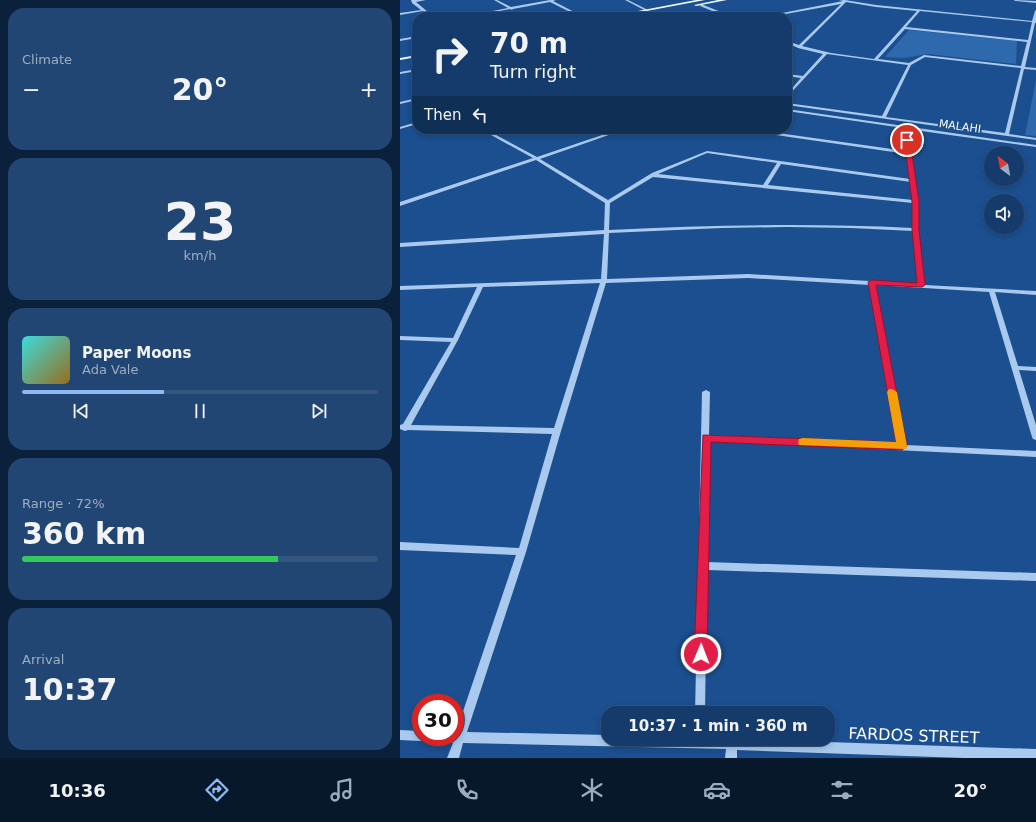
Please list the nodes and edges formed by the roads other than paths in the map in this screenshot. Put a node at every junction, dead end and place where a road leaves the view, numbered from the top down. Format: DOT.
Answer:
graph roads {
  1 [pos="425,0"];
  2 [pos="494,0"];
  3 [pos="555,0"];
  4 [pos="626,0"];
  5 [pos="704,0"];
  6 [pos="726,0"];
  7 [pos="840,0"];
  8 [pos="1015,0"];
  9 [pos="412,1"];
  10 [pos="551,1"];
  11 [pos="846,1"];
  12 [pos="1036,2"];
  13 [pos="700,4"];
  14 [pos="512,9"];
  15 [pos="424,10"];
  16 [pos="647,10"];
  17 [pos="919,10"];
  18 [pos="1036,11"];
  19 [pos="426,12"];
  20 [pos="494,12"];
  21 [pos="572,12"];
  22 [pos="636,12"];
  23 [pos="658,12"];
  24 [pos="718,12"];
  25 [pos="790,12"];
  26 [pos="400,14"];
  27 [pos="1035,22"];
  28 [pos="904,28"];
  29 [pos="412,37"];
  30 [pos="400,40"];
  31 [pos="1028,41"];
  32 [pos="792,44"];
  33 [pos="799,47"];
  34 [pos="412,52"];
  35 [pos="826,52"];
  36 [pos="400,54"];
  37 [pos="412,57"];
  38 [pos="400,59"];
  39 [pos="876,59"];
  40 [pos="910,64"];
  41 [pos="1022,68"];
  42 [pos="1036,69"];
  43 [pos="412,71"];
  44 [pos="400,73"];
  45 [pos="792,75"];
  46 [pos="804,76"];
  47 [pos="792,90"];
  48 [pos="412,100"];
  49 [pos="400,103"];
  50 [pos="792,105"];
  51 [pos="792,111"];
  52 [pos="883,118"];
  53 [pos="412,124"];
  54 [pos="400,128"];
  55 [pos="905,128"];
  56 [pos="491,134"];
  57 [pos="609,134"];
  58 [pos="776,134"];
  59 [pos="1007,135"];
  60 [pos="1036,139"];
  61 [pos="1035,147"];
  62 [pos="909,153"];
  63 [pos="536,158"];
  64 [pos="779,163"];
  65 [pos="652,175"];
  66 [pos="913,182"];
  67 [pos="765,186"];
  68 [pos="608,202"];
  69 [pos="916,202"];
  70 [pos="400,204"];
  71 [pos="915,230"];
  72 [pos="606,232"];
  73 [pos="400,246"];
  74 [pos="604,280"];
  75 [pos="872,282"];
  76 [pos="482,285"];
  77 [pos="922,285"];
  78 [pos="400,288"];
  79 [pos="991,290"];
  80 [pos="1036,293"];
  81 [pos="400,338"];
  82 [pos="455,340"];
  83 [pos="1015,368"];
  84 [pos="1036,369"];
  85 [pos="706,392"];
  86 [pos="402,427"];
  87 [pos="557,431"];
  88 [pos="1036,437"];
  89 [pos="706,438"];
  90 [pos="902,446"];
  91 [pos="1036,454"];
  92 [pos="400,546"];
  93 [pos="522,552"];
  94 [pos="703,566"];
  95 [pos="1036,577"];
  96 [pos="700,706"];
  97 [pos="464,724"];
  98 [pos="400,735"];
  99 [pos="412,736"];
  100 [pos="464,739"];
  101 [pos="601,740"];
  102 [pos="457,746"];
  103 [pos="732,746"];
  104 [pos="787,746"];
  105 [pos="1036,755"];
  106 [pos="453,758"];
  107 [pos="731,758"];
  1 -- 9 [label="street"];
  2 -- 14 [label="street"];
  3 -- 10 [label="street"];
  4 -- 16 [label="street"];
  5 -- 16 [label="main road"];
  6 -- 13 [label="main road"];
  7 -- 11 [label="street"];
  8 -- 12 [label="street"];
  9 -- 15 [label="street"];
  10 -- 14 [label="street"];
  10 -- 21 [label="street"];
  11 -- 17 [label="street"];
  11 -- 25 [label="street"];
  11 -- 33 [label="street"];
  13 -- 23 [label="main road"];
  13 -- 24 [label="street"];
  14 -- 20 [label="street"];
  15 -- 19 [label="street"];
  15 -- 26 [label="street"];
  16 -- 22 [label="main road"];
  17 -- 27 [label="street"];
  17 -- 28 [label="street"];
  18 -- 27 [label="street"];
  27 -- 31 [label="street"];
  28 -- 31 [label="street"];
  28 -- 39 [label="street"];
  29 -- 30 [label="street"];
  31 -- 41 [label="street"];
  32 -- 33 [label="street"];
  33 -- 35 [label="street"];
  34 -- 36 [label="main road"];
  35 -- 39 [label="street"];
  35 -- 46 [label="street"];
  37 -- 38 [label="main road"];
  39 -- 40 [label="street"];
  40 -- 41 [label="street"];
  40 -- 52 [label="street"];
  41 -- 42 [label="street"];
  41 -- 59 [label="street"];
  43 -- 44 [label="street"];
  45 -- 46 [label="street"];
  46 -- 47 [label="street"];
  48 -- 49 [label="street"];
  50 -- 52 [label="street, MALAHI"];
  51 -- 55 [label="street, MALAHI"];
  52 -- 59 [label="street, MALAHI"];
  53 -- 54 [label="street"];
  55 -- 61 [label="street, MALAHI"];
  55 -- 62 [label="street"];
  56 -- 63 [label="street"];
  57 -- 63 [label="street"];
  58 -- 62 [label="street"];
  59 -- 60 [label="street, MALAHI"];
  62 -- 66 [label="street"];
  63 -- 68 [label="street"];
  63 -- 70 [label="street"];
  64 -- 65 [label="street"];
  64 -- 66 [label="street"];
  64 -- 67 [label="street"];
  65 -- 67 [label="street"];
  65 -- 68 [label="street"];
  66 -- 69 [label="street"];
  67 -- 69 [label="street"];
  68 -- 72 [label="street"];
  69 -- 71 [label="street"];
  71 -- 72 [label="street"];
  71 -- 77 [label="street"];
  72 -- 73 [label="street"];
  72 -- 74 [label="street"];
  74 -- 75 [label="street"];
  74 -- 76 [label="street"];
  74 -- 87 [label="street"];
  75 -- 77 [label="street"];
  75 -- 90 [label="street"];
  76 -- 78 [label="street"];
  76 -- 82 [label="street"];
  77 -- 79 [label="street"];
  79 -- 80 [label="street"];
  79 -- 83 [label="street"];
  81 -- 82 [label="street"];
  82 -- 86 [label="street"];
  83 -- 84 [label="street"];
  83 -- 88 [label="street"];
  85 -- 89 [label="street"];
  86 -- 87 [label="street"];
  87 -- 93 [label="street"];
  89 -- 90 [label="street"];
  89 -- 94 [label="street"];
  90 -- 91 [label="street"];
  92 -- 93 [label="street"];
  93 -- 97 [label="street"];
  94 -- 95 [label="street"];
  94 -- 96 [label="street"];
  98 -- 99 [label="street"];
  100 -- 101 [label="street, FARDOS STREET"];
  102 -- 106 [label="street"];
  103 -- 107 [label="street"];
  104 -- 105 [label="street, FARDOS STREET"];
}
